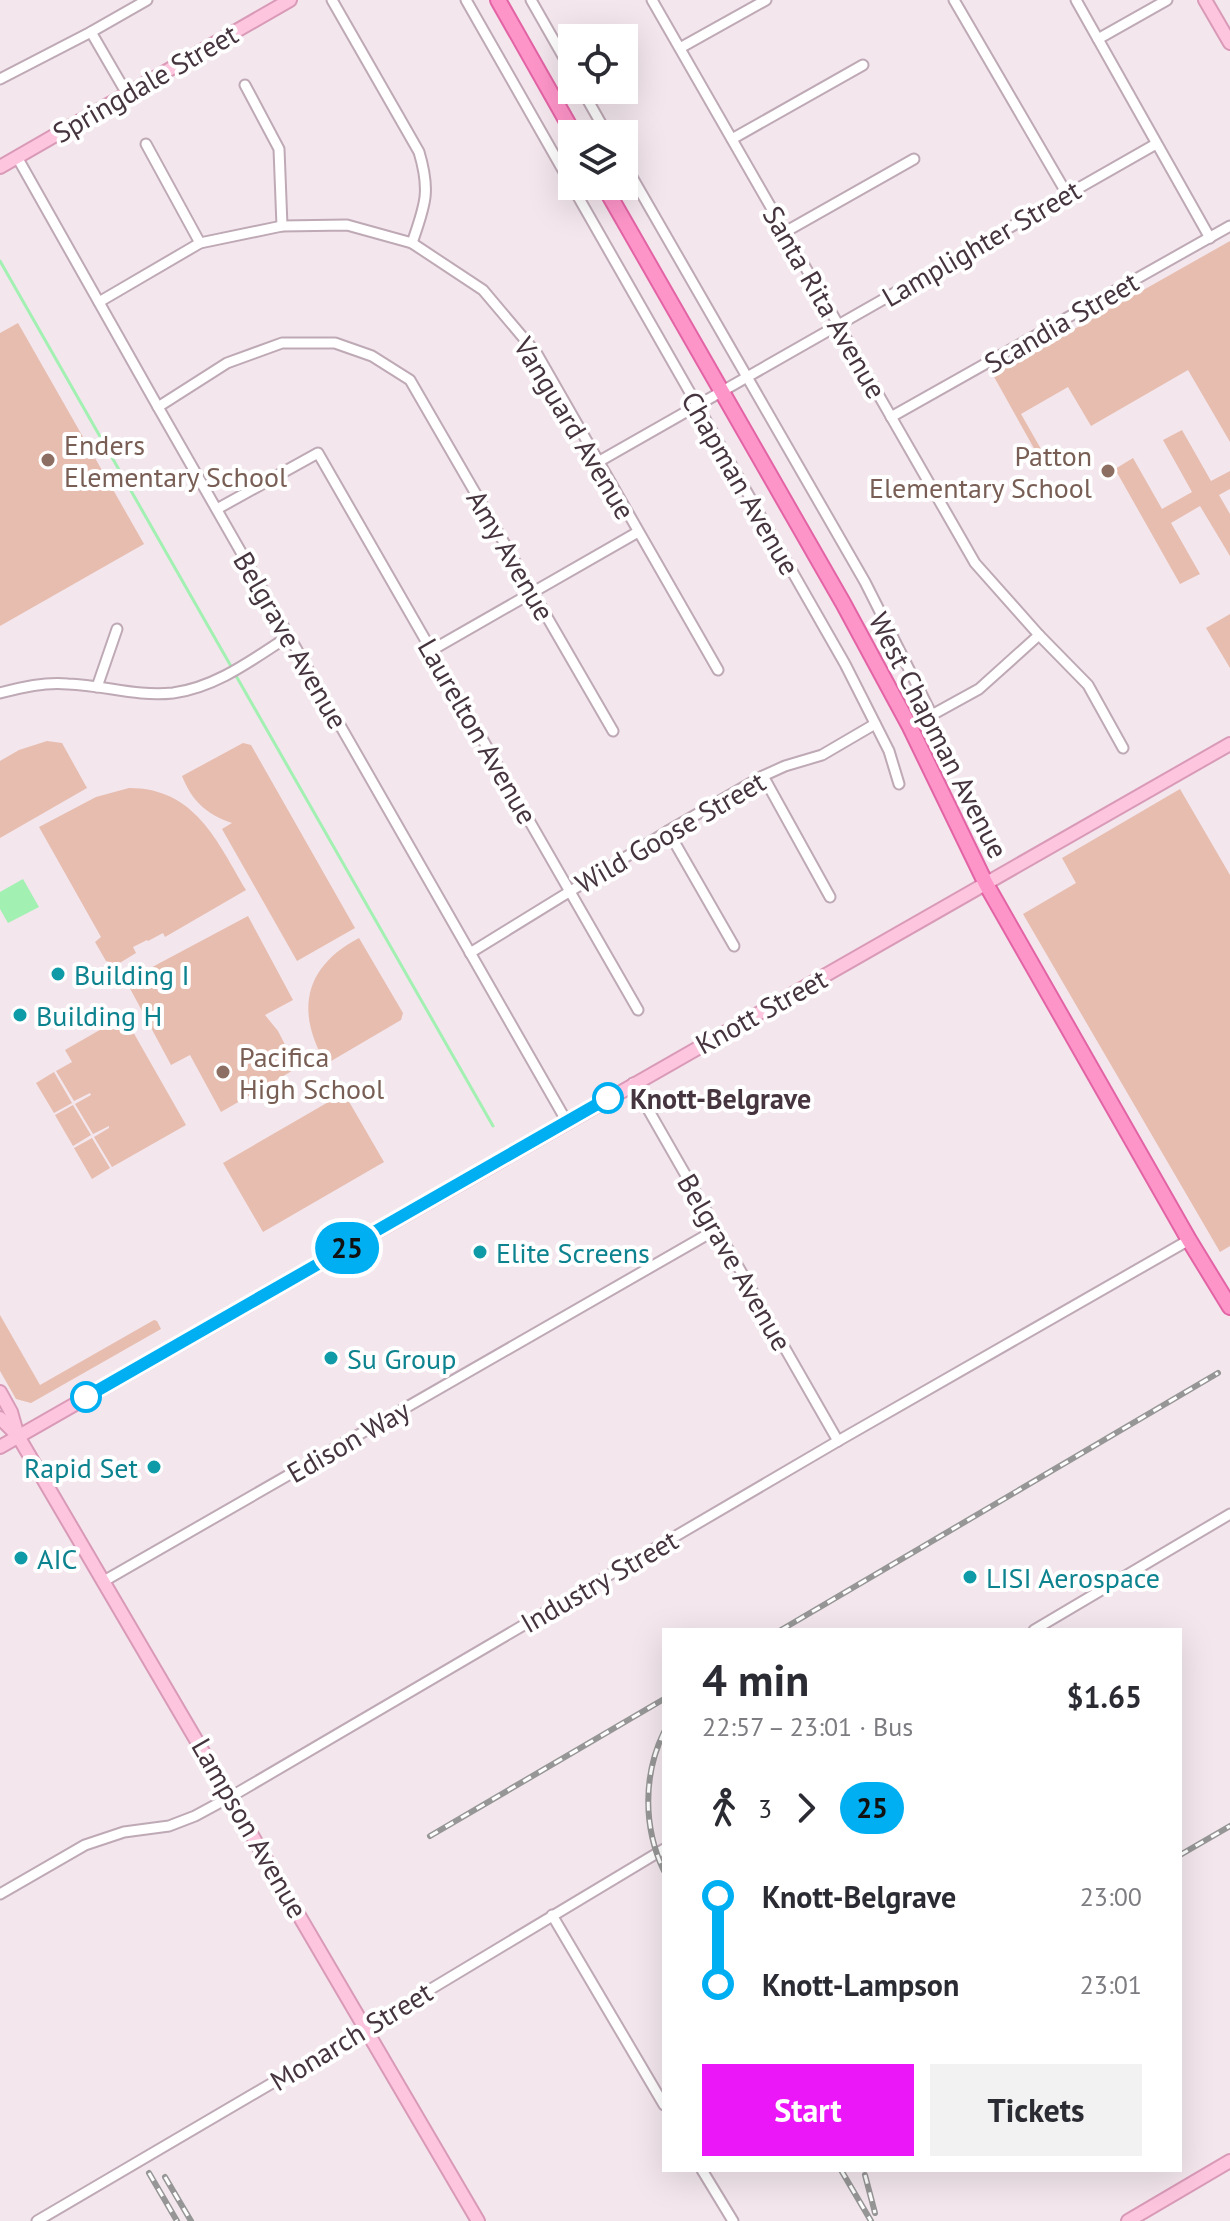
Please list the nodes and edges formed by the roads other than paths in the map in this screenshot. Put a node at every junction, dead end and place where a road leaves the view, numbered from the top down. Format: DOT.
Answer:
graph roads {
  1 [pos="147,0"];
  2 [pos="290,0"];
  3 [pos="466,0"];
  4 [pos="498,0"];
  5 [pos="531,0"];
  6 [pos="652,0"];
  7 [pos="766,0"];
  8 [pos="954,0"];
  9 [pos="1076,0"];
  10 [pos="1167,0"];
  11 [pos="1205,0"];
  12 [pos="337,2"];
  13 [pos="91,32"];
  14 [pos="1098,39"];
  15 [pos="1230,43"];
  16 [pos="558,47"];
  17 [pos="680,48"];
  18 [pos="863,65"];
  19 [pos="0,79"];
  20 [pos="245,85"];
  21 [pos="127,94"];
  22 [pos="566,120"];
  23 [pos="732,139"];
  24 [pos="146,144"];
  25 [pos="1156,144"];
  26 [pos="17,157"];
  27 [pos="914,159"];
  28 [pos="558,161"];
  29 [pos="0,167"];
  30 [pos="638,187"];
  31 [pos="1067,194"];
  32 [pos="580,200"];
  33 [pos="612,200"];
  34 [pos="282,226"];
  35 [pos="1230,226"];
  36 [pos="785,232"];
  37 [pos="1210,238"];
  38 [pos="200,243"];
  39 [pos="412,243"];
  40 [pos="99,302"];
  41 [pos="838,324"];
  42 [pos="747,377"];
  43 [pos="721,391"];
  44 [pos="697,404"];
  45 [pos="158,407"];
  46 [pos="891,417"];
  47 [pos="598,462"];
  48 [pos="217,509"];
  49 [pos="638,532"];
  50 [pos="532,592"];
  51 [pos="117,629"];
  52 [pos="1039,635"];
  53 [pos="289,636"];
  54 [pos="432,650"];
  55 [pos="718,670"];
  56 [pos="97,687"];
  57 [pos="0,693"];
  58 [pos="932,715"];
  59 [pos="875,724"];
  60 [pos="910,727"];
  61 [pos="613,731"];
  62 [pos="1230,744"];
  63 [pos="1123,748"];
  64 [pos="763,776"];
  65 [pos="899,784"];
  66 [pos="668,831"];
  67 [pos="986,884"];
  68 [pos="570,891"];
  69 [pos="830,897"];
  70 [pos="734,946"];
  71 [pos="470,953"];
  72 [pos="638,1010"];
  73 [pos="633,1083"];
  74 [pos="567,1122"];
  75 [pos="717,1229"];
  76 [pos="1189,1240"];
  77 [pos="1230,1307"];
  78 [pos="0,1392"];
  79 [pos="0,1418"];
  80 [pos="18,1436"];
  81 [pos="838,1441"];
  82 [pos="0,1447"];
  83 [pos="1230,1514"];
  84 [pos="104,1581"];
  85 [pos="1037,1628"];
  86 [pos="232,1796"];
  87 [pos="662,1850"];
  88 [pos="0,1894"];
  89 [pos="552,1915"];
  90 [pos="366,2028"];
  91 [pos="662,2102"];
  92 [pos="1230,2161"];
  93 [pos="703,2172"];
  94 [pos="37,2221"];
  95 [pos="478,2221"];
  96 [pos="733,2221"];
  97 [pos="1128,2221"];
  1 -- 13 [label="street"];
  2 -- 21 [label="main road, Springdale Street"];
  3 -- 28 [label="street, Chapman Avenue"];
  4 -- 22 [label="main road"];
  5 -- 16 [label="street"];
  6 -- 17 [label="street, Santa Rita Avenue"];
  7 -- 17 [label="street"];
  8 -- 31 [label="street"];
  9 -- 14 [label="street"];
  10 -- 14 [label="street"];
  11 -- 15 [label="main road"];
  12 -- 39 [label="street"];
  13 -- 19 [label="street"];
  13 -- 21 [label="street"];
  14 -- 25 [label="street"];
  17 -- 23 [label="street, Santa Rita Avenue"];
  18 -- 23 [label="street"];
  20 -- 34 [label="street"];
  21 -- 26 [label="main road, Springdale Street"];
  23 -- 36 [label="street, Santa Rita Avenue"];
  24 -- 38 [label="street"];
  25 -- 31 [label="street, Lamplighter Street"];
  25 -- 37 [label="street"];
  26 -- 29 [label="main road, Springdale Street"];
  26 -- 40 [label="street, Belgrave Avenue"];
  27 -- 36 [label="street"];
  30 -- 42 [label="street, Chapman Avenue"];
  31 -- 41 [label="street, Lamplighter Street"];
  32 -- 44 [label="street, Chapman Avenue"];
  33 -- 43 [label="main road, West Chapman Avenue"];
  34 -- 38 [label="street, Vanguard Avenue"];
  34 -- 39 [label="street, Vanguard Avenue"];
  35 -- 37 [label="street, Scandia Street"];
  36 -- 41 [label="street, Santa Rita Avenue"];
  37 -- 46 [label="street, Scandia Street"];
  38 -- 40 [label="street, Vanguard Avenue"];
  39 -- 47 [label="street, Vanguard Avenue"];
  40 -- 45 [label="street, Belgrave Avenue"];
  41 -- 42 [label="street, Lamplighter Street"];
  41 -- 46 [label="street, Santa Rita Avenue"];
  42 -- 43 [label="street, Lamplighter Street"];
  42 -- 58 [label="street, Chapman Avenue"];
  43 -- 44 [label="street, Lamplighter Street"];
  43 -- 60 [label="main road, West Chapman Avenue"];
  44 -- 47 [label="street, Lamplighter Street"];
  44 -- 59 [label="street, Chapman Avenue"];
  45 -- 48 [label="street, Belgrave Avenue"];
  45 -- 50 [label="street, Amy Avenue"];
  46 -- 52 [label="street, Santa Rita Avenue"];
  47 -- 49 [label="street, Vanguard Avenue"];
  48 -- 53 [label="street, Belgrave Avenue"];
  48 -- 54 [label="street, Laurelton Avenue"];
  49 -- 50 [label="street"];
  49 -- 55 [label="street, Vanguard Avenue"];
  50 -- 54 [label="street"];
  50 -- 61 [label="street, Amy Avenue"];
  51 -- 56 [label="street"];
  52 -- 58 [label="street"];
  52 -- 63 [label="street, Santa Rita Avenue"];
  53 -- 56 [label="street"];
  53 -- 71 [label="street, Belgrave Avenue"];
  54 -- 68 [label="street, Laurelton Avenue"];
  56 -- 57 [label="street"];
  58 -- 60 [label="street"];
  59 -- 64 [label="street, Wild Goose Street"];
  59 -- 65 [label="street, Chapman Avenue"];
  60 -- 67 [label="main road, West Chapman Avenue"];
  62 -- 67 [label="main road, Knott Street"];
  64 -- 66 [label="street, Wild Goose Street"];
  64 -- 69 [label="street"];
  66 -- 68 [label="street, Wild Goose Street"];
  66 -- 70 [label="street"];
  67 -- 73 [label="main road, Knott Street"];
  67 -- 76 [label="main road, West Chapman Avenue"];
  68 -- 71 [label="street, Wild Goose Street"];
  68 -- 72 [label="street, Laurelton Avenue"];
  71 -- 74 [label="street, Belgrave Avenue"];
  73 -- 74 [label="main road, Knott Street"];
  73 -- 75 [label="street, Belgrave Avenue"];
  74 -- 80 [label="main road, Knott Street"];
  75 -- 81 [label="street, Belgrave Avenue"];
  75 -- 84 [label="street, Edison Way"];
  76 -- 77 [label="main road, West Chapman Avenue"];
  76 -- 81 [label="street, Industry Street"];
  78 -- 80 [label="main road, Lampson Avenue"];
  79 -- 80 [label="main road, Lampson Avenue"];
  80 -- 82 [label="main road, Knott Street"];
  80 -- 84 [label="main road, Lampson Avenue"];
  81 -- 86 [label="street, Industry Street"];
  83 -- 85 [label="street"];
  84 -- 86 [label="main road, Lampson Avenue"];
  86 -- 88 [label="street, Industry Street"];
  86 -- 90 [label="main road, Lampson Avenue"];
  87 -- 89 [label="street, Monarch Street"];
  89 -- 90 [label="street, Monarch Street"];
  89 -- 91 [label="street"];
  90 -- 94 [label="street, Monarch Street"];
  90 -- 95 [label="main road, Lampson Avenue"];
  92 -- 97 [label="main road"];
  93 -- 96 [label="street"];
}
